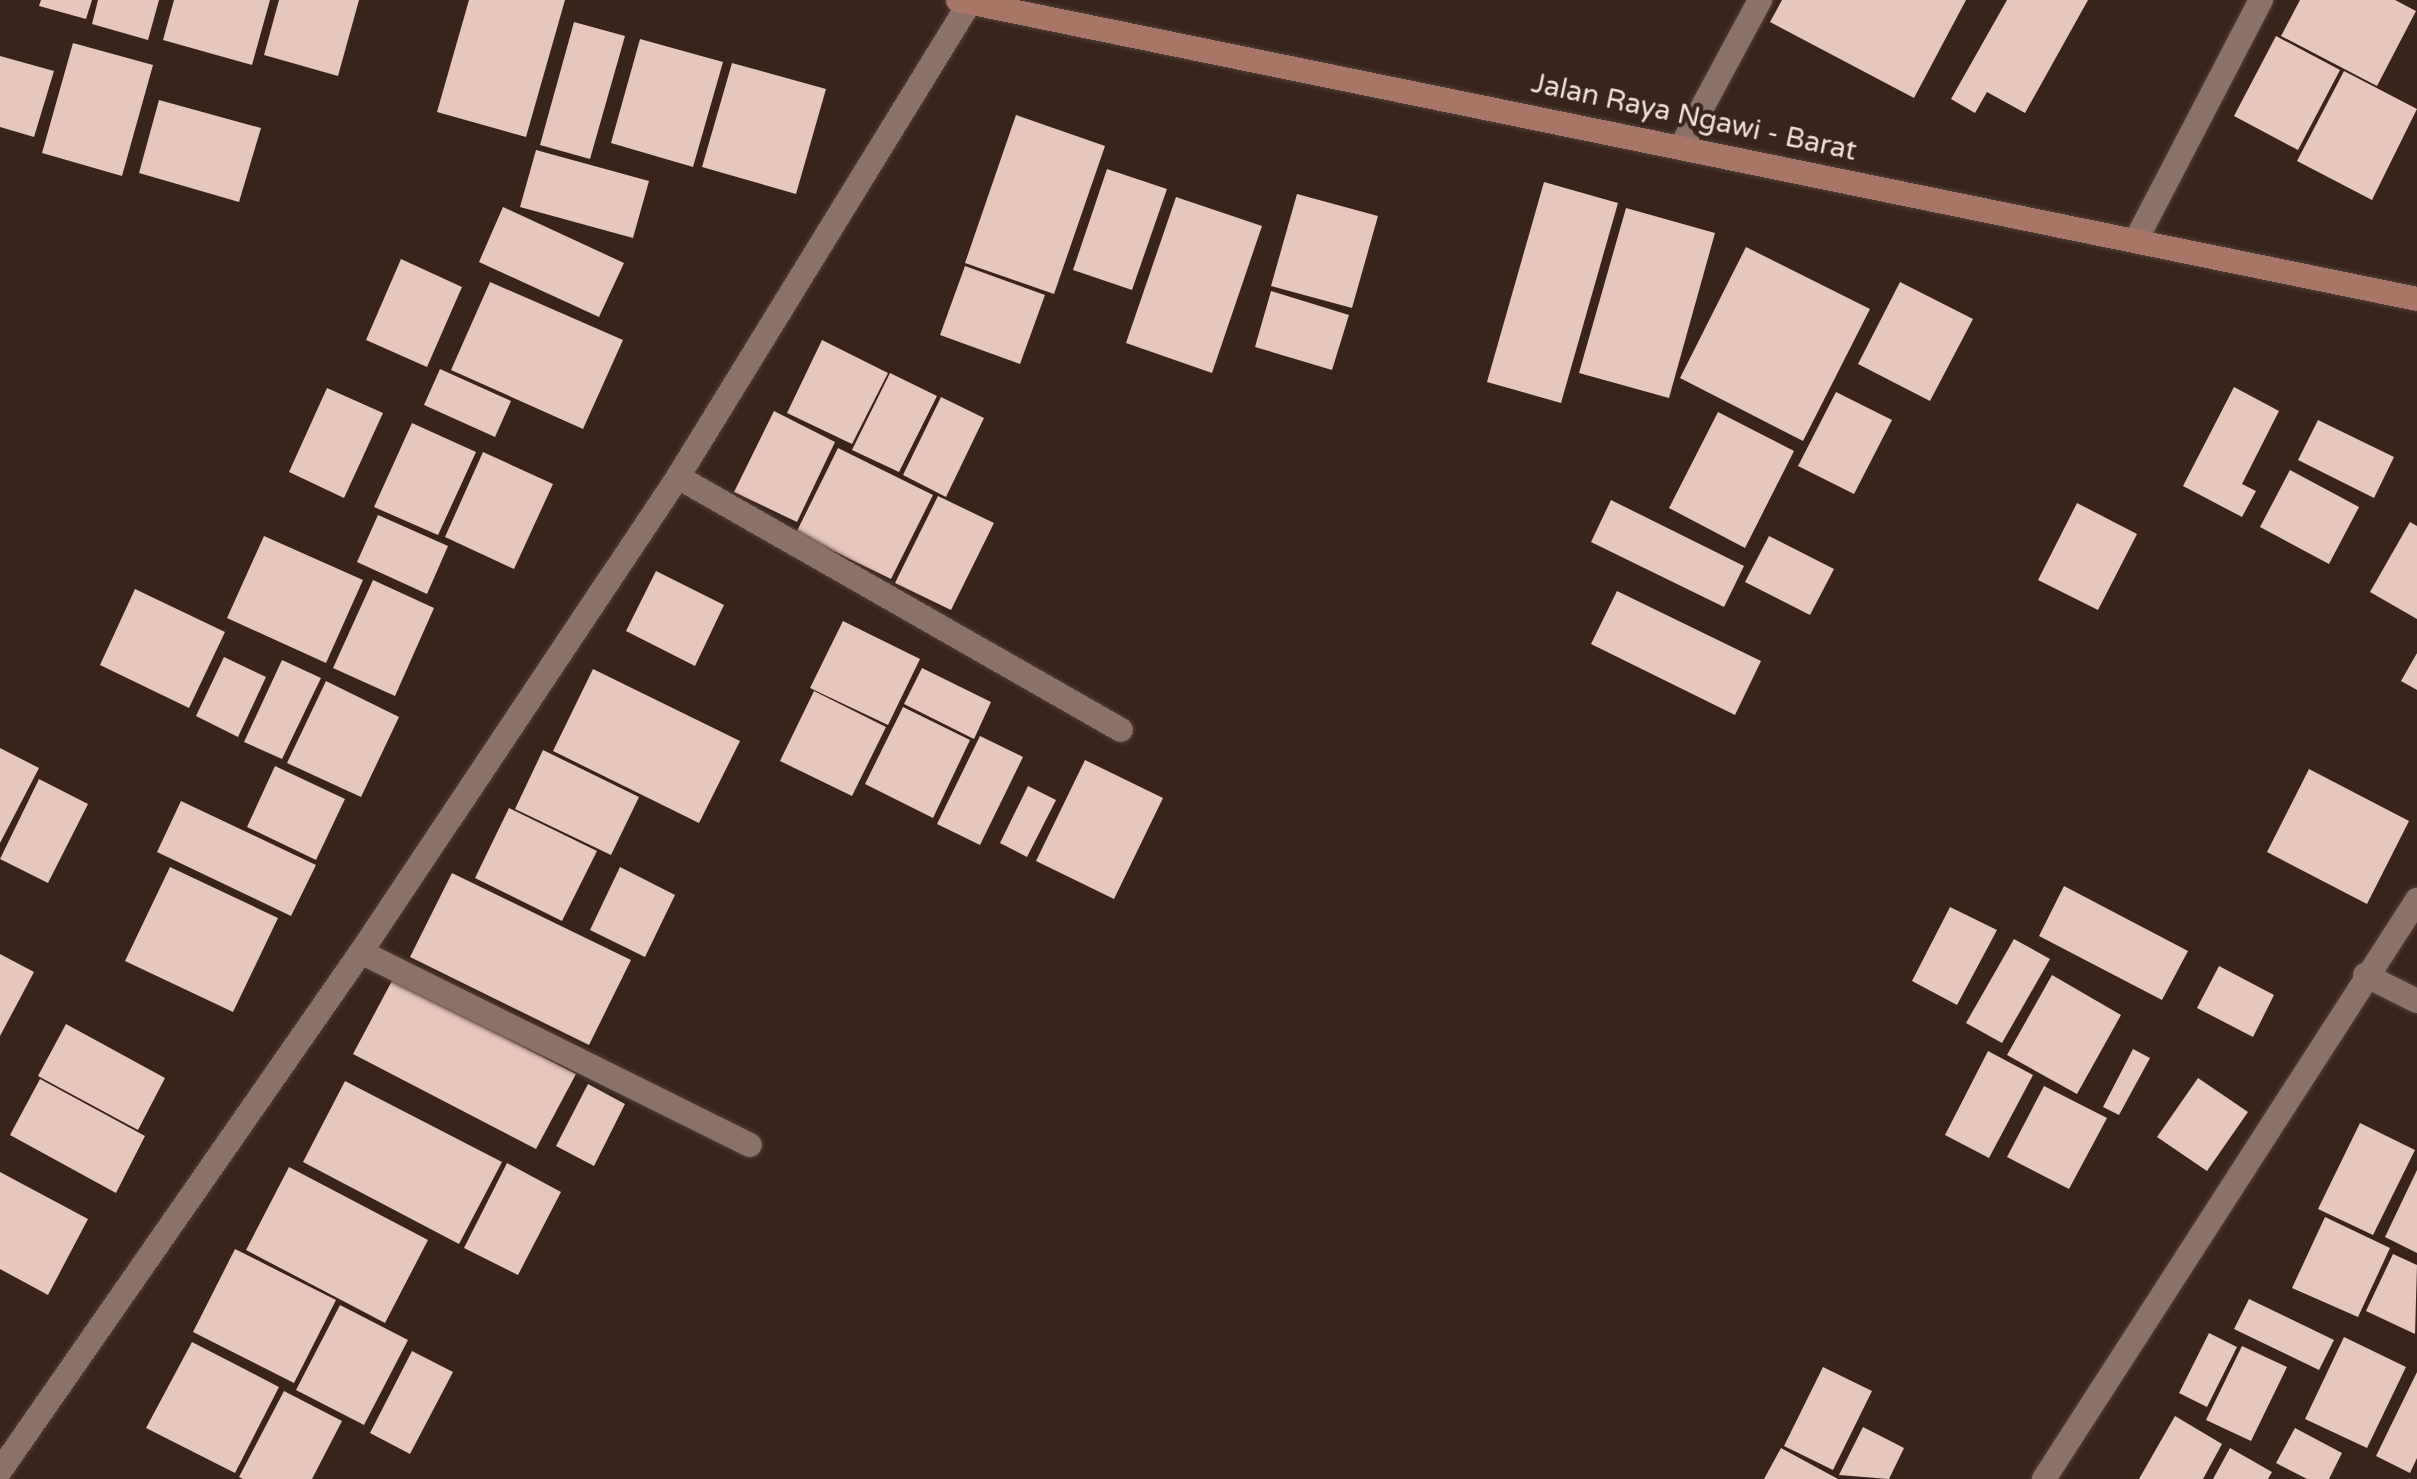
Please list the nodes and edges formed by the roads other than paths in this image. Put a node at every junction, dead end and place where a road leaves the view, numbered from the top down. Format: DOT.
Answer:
graph roads {
  1 [pos="1760,0"];
  2 [pos="2261,0"];
  3 [pos="964,1"];
  4 [pos="1682,145"];
  5 [pos="2136,240"];
  6 [pos="2417,299"];
  7 [pos="678,477"];
  8 [pos="1121,730"];
  9 [pos="2417,900"];
  10 [pos="361,952"];
  11 [pos="2365,975"];
  12 [pos="2417,1001"];
  13 [pos="750,1145"];
  14 [pos="0,1471"];
  15 [pos="2044,1479"];
  1 -- 4 [label="street"];
  2 -- 5 [label="street"];
  3 -- 4 [label="main road, Jalan Raya Ngawi - Barat"];
  3 -- 7 [label="street"];
  4 -- 5 [label="main road, Jalan Raya Ngawi - Barat"];
  5 -- 6 [label="main road, Jalan Raya Ngawi - Barat"];
  7 -- 8 [label="street"];
  7 -- 10 [label="street"];
  9 -- 11 [label="street"];
  10 -- 13 [label="street"];
  10 -- 14 [label="street"];
  11 -- 12 [label="street"];
  11 -- 15 [label="street"];
}
